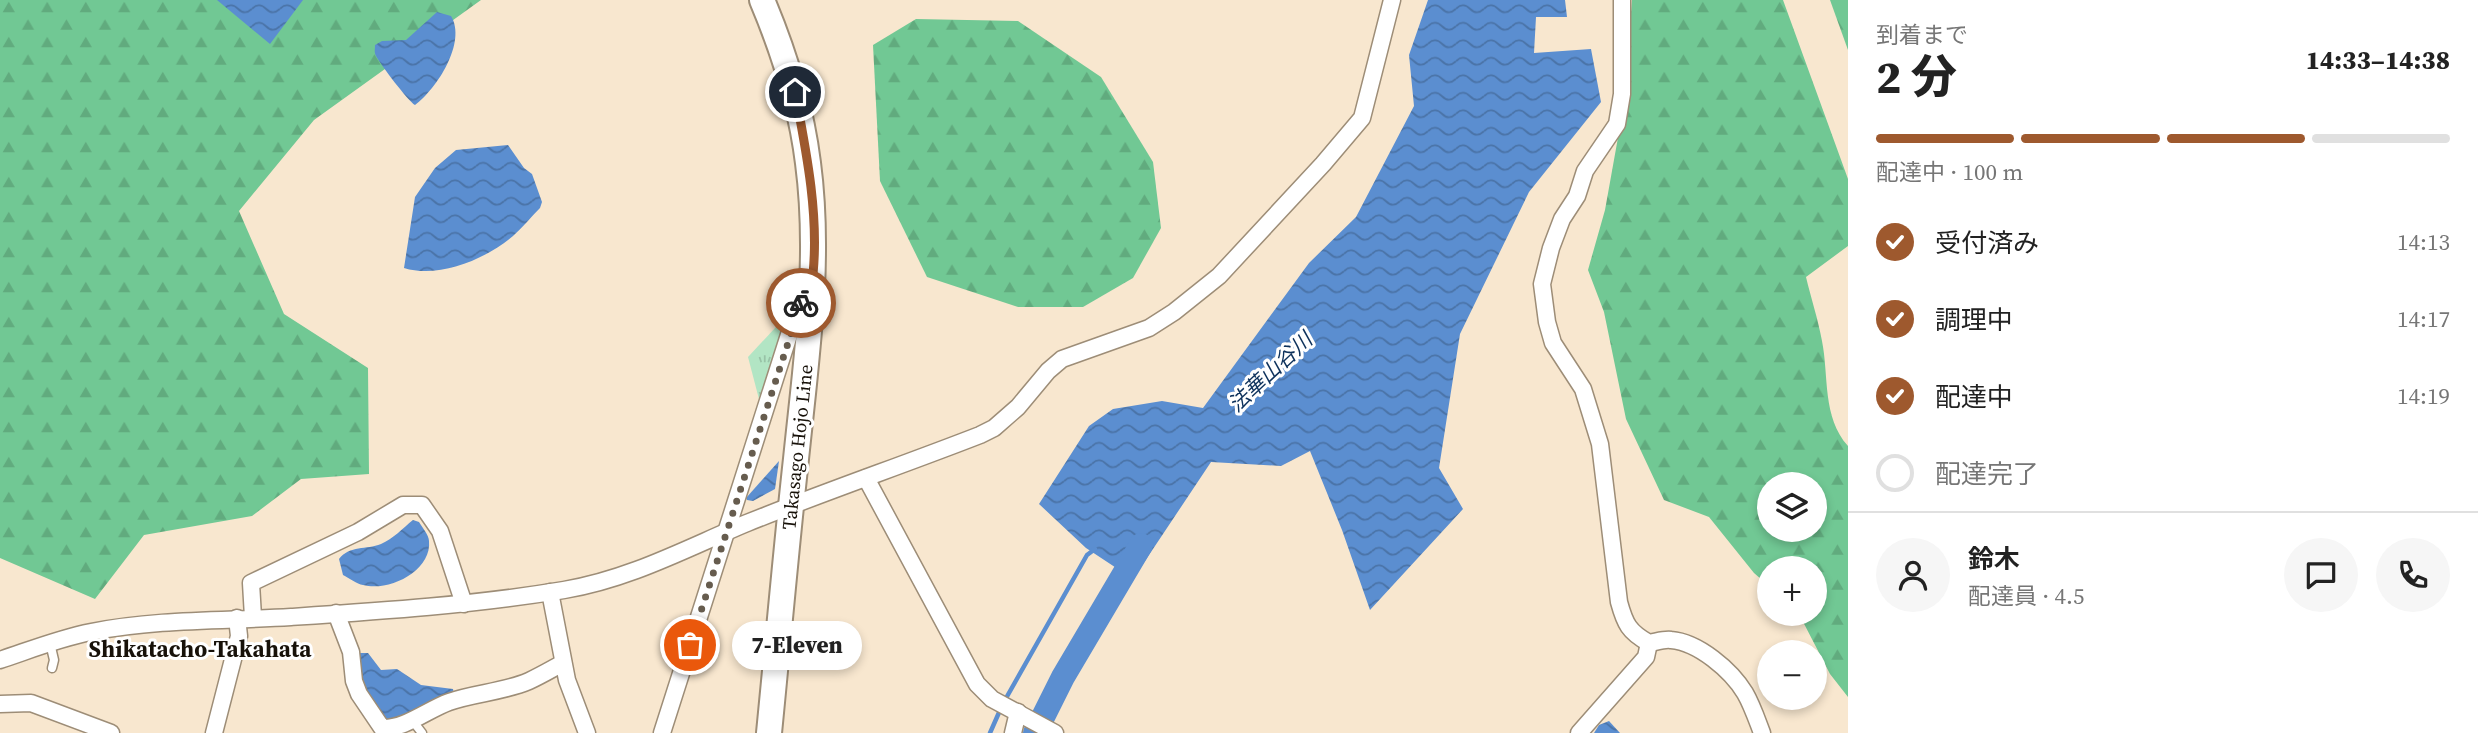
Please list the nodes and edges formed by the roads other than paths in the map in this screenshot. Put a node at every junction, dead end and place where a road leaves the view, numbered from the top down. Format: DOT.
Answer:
graph roads {
  1 [pos="762,0"];
  2 [pos="1392,0"];
  3 [pos="1622,0"];
  4 [pos="813,276"];
  5 [pos="866,478"];
  6 [pos="791,506"];
  7 [pos="727,532"];
  8 [pos="550,592"];
  9 [pos="464,604"];
  10 [pos="336,613"];
  11 [pos="245,617"];
  12 [pos="50,643"];
  13 [pos="1649,643"];
  14 [pos="0,660"];
  15 [pos="563,663"];
  16 [pos="52,668"];
  17 [pos="1,699"];
  18 [pos="1014,709"];
  19 [pos="412,720"];
  20 [pos="380,731"];
  21 [pos="111,733"];
  22 [pos="214,733"];
  23 [pos="422,733"];
  24 [pos="587,733"];
  25 [pos="662,733"];
  26 [pos="769,733"];
  27 [pos="1013,733"];
  28 [pos="1055,733"];
  29 [pos="1579,733"];
  30 [pos="1762,733"];
  1 -- 4 [label="main road, Takasago Hojo Line"];
  2 -- 5 [label="street"];
  3 -- 13 [label="street"];
  4 -- 6 [label="main road, Takasago Hojo Line"];
  4 -- 7 [label="street"];
  5 -- 6 [label="street"];
  5 -- 18 [label="street"];
  6 -- 7 [label="street"];
  6 -- 26 [label="main road, Takasago Hojo Line"];
  7 -- 8 [label="street"];
  7 -- 25 [label="street"];
  8 -- 9 [label="street"];
  8 -- 15 [label="street"];
  9 -- 10 [label="street"];
  9 -- 11 [label="street"];
  10 -- 11 [label="street"];
  10 -- 20 [label="street"];
  11 -- 12 [label="street"];
  11 -- 22 [label="street"];
  12 -- 14 [label="street"];
  12 -- 16 [label="lane"];
  13 -- 29 [label="street"];
  13 -- 30 [label="street"];
  15 -- 19 [label="street"];
  15 -- 24 [label="street"];
  17 -- 21 [label="street"];
  18 -- 27 [label="street"];
  18 -- 28 [label="street"];
  19 -- 20 [label="street"];
  19 -- 23 [label="lane"];
}
